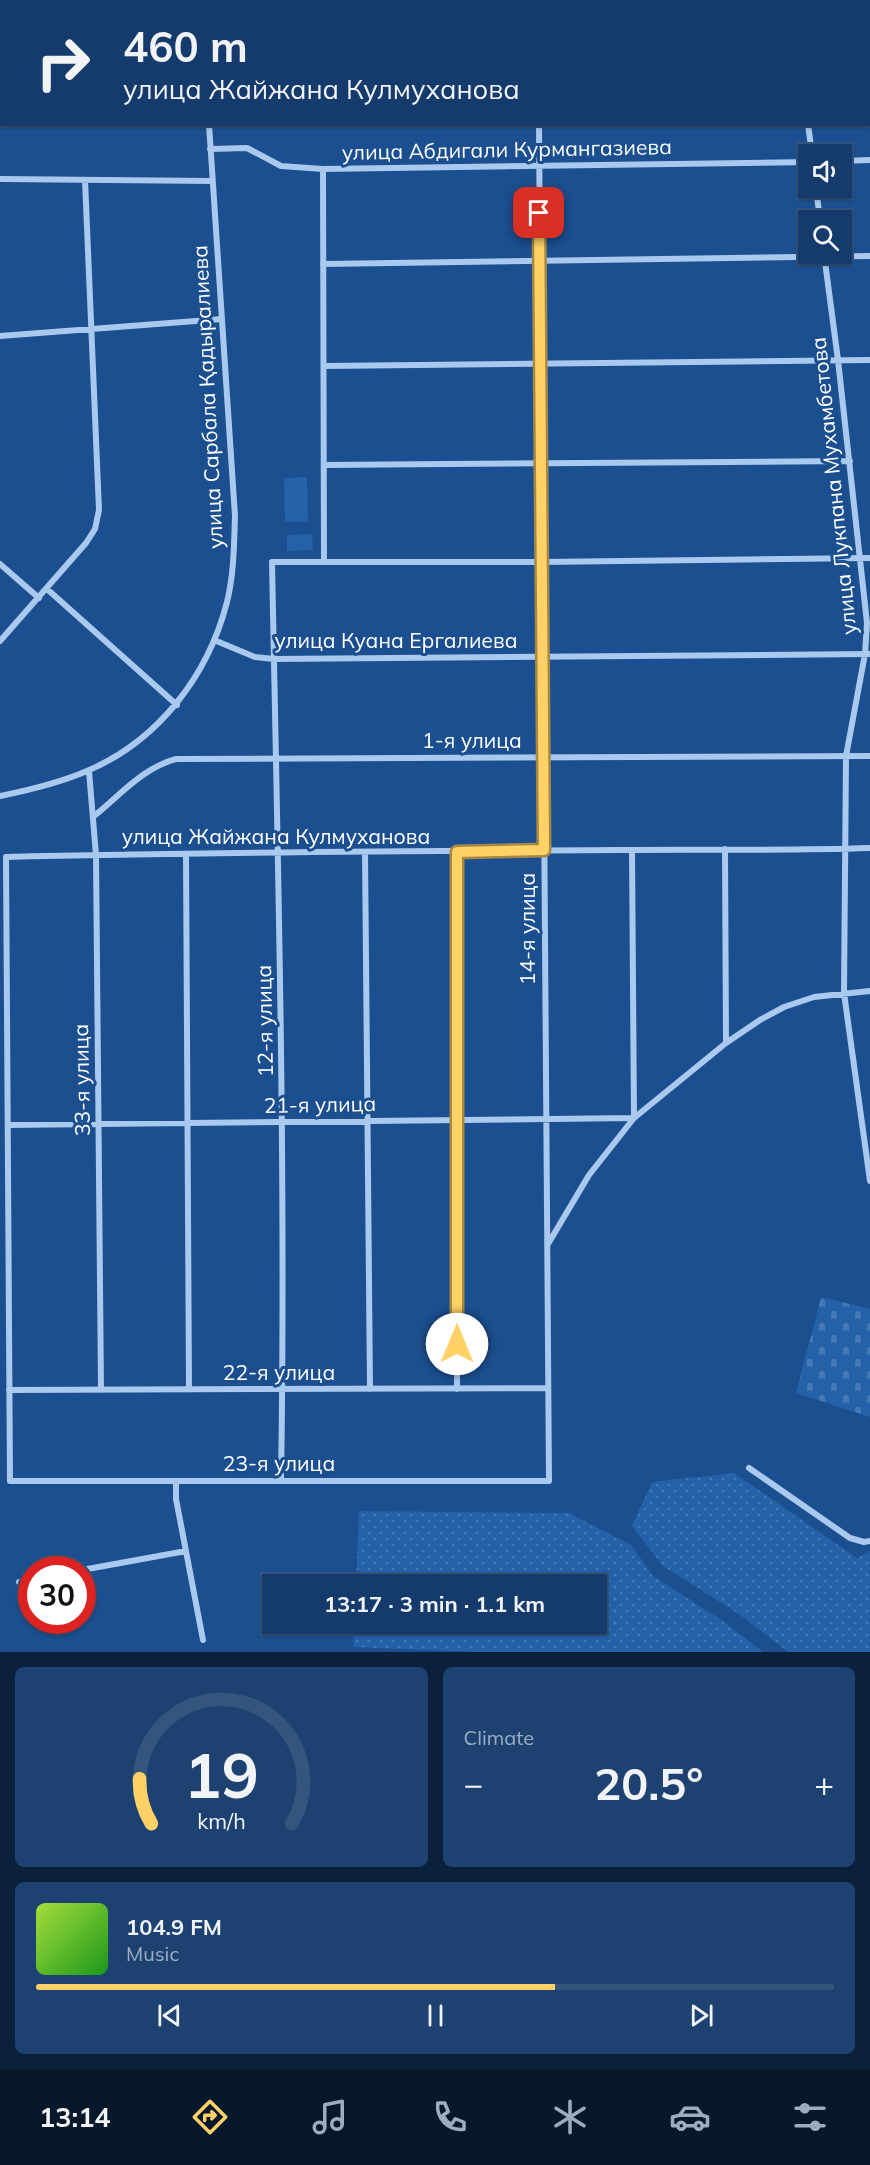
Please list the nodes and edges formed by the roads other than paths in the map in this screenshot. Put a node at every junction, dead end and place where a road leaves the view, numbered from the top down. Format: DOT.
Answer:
graph roads {
  1 [pos="209,126"];
  2 [pos="538,126"];
  3 [pos="808,126"];
  4 [pos="811,144"];
  5 [pos="210,149"];
  6 [pos="852,161"];
  7 [pos="798,162"];
  8 [pos="869,162"];
  9 [pos="539,166"];
  10 [pos="323,169"];
  11 [pos="0,179"];
  12 [pos="85,180"];
  13 [pos="212,181"];
  14 [pos="798,256"];
  15 [pos="852,256"];
  16 [pos="870,256"];
  17 [pos="540,261"];
  18 [pos="323,264"];
  19 [pos="825,264"];
  20 [pos="222,319"];
  21 [pos="91,328"];
  22 [pos="0,336"];
  23 [pos="838,360"];
  24 [pos="870,360"];
  25 [pos="540,364"];
  26 [pos="324,366"];
  27 [pos="849,461"];
  28 [pos="541,463"];
  29 [pos="324,465"];
  30 [pos="861,558"];
  31 [pos="870,558"];
  32 [pos="324,561"];
  33 [pos="542,562"];
  34 [pos="0,564"];
  35 [pos="47,589"];
  36 [pos="39,598"];
  37 [pos="214,640"];
  38 [pos="0,641"];
  39 [pos="868,654"];
  40 [pos="543,657"];
  41 [pos="274,659"];
  42 [pos="177,705"];
  43 [pos="846,756"];
  44 [pos="870,756"];
  45 [pos="277,758"];
  46 [pos="543,758"];
  47 [pos="89,771"];
  48 [pos="0,796"];
  49 [pos="94,816"];
  50 [pos="870,848"];
  51 [pos="725,849"];
  52 [pos="845,849"];
  53 [pos="544,850"];
  54 [pos="632,850"];
  55 [pos="365,852"];
  56 [pos="457,852"];
  57 [pos="279,853"];
  58 [pos="186,854"];
  59 [pos="96,855"];
  60 [pos="870,991"];
  61 [pos="844,993"];
  62 [pos="726,1043"];
  63 [pos="634,1118"];
  64 [pos="546,1119"];
  65 [pos="457,1120"];
  66 [pos="367,1121"];
  67 [pos="282,1122"];
  68 [pos="188,1123"];
  69 [pos="99,1124"];
  70 [pos="8,1125"];
  71 [pos="870,1181"];
  72 [pos="547,1245"];
  73 [pos="548,1388"];
  74 [pos="101,1389"];
  75 [pos="189,1389"];
  76 [pos="283,1389"];
  77 [pos="370,1389"];
  78 [pos="457,1389"];
  79 [pos="9,1390"];
  80 [pos="749,1468"];
  81 [pos="549,1480"];
  82 [pos="176,1481"];
  83 [pos="281,1481"];
  84 [pos="870,1541"];
  85 [pos="186,1551"];
  86 [pos="96,1567"];
  87 [pos="203,1640"];
  1 -- 5 [label="street, улица Сарбала Қадыралиева"];
  2 -- 9 [label="street, 14-я улица"];
  3 -- 4 [label="street"];
  5 -- 10 [label="street, улица Абдигали Курмангазиева"];
  5 -- 13 [label="street, улица Сарбала Қадыралиева"];
  6 -- 8 [label="street"];
  7 -- 9 [label="street, улица Абдигали Курмангазиева"];
  9 -- 10 [label="street, улица Абдигали Курмангазиева"];
  9 -- 17 [label="street, 14-я улица"];
  10 -- 18 [label="street"];
  11 -- 12 [label="street"];
  12 -- 13 [label="street"];
  12 -- 21 [label="street"];
  13 -- 20 [label="street, улица Сарбала Қадыралиева"];
  14 -- 17 [label="street"];
  15 -- 16 [label="street"];
  17 -- 18 [label="street"];
  17 -- 25 [label="street, 14-я улица"];
  18 -- 26 [label="street"];
  19 -- 23 [label="street, улица Лукпана Мухамбетова"];
  20 -- 21 [label="street"];
  20 -- 37 [label="street, улица Сарбала Қадыралиева"];
  21 -- 22 [label="street"];
  21 -- 35 [label="street"];
  23 -- 24 [label="street"];
  23 -- 25 [label="street"];
  23 -- 27 [label="street, улица Лукпана Мухамбетова"];
  25 -- 26 [label="street"];
  25 -- 28 [label="street, 14-я улица"];
  26 -- 29 [label="street"];
  27 -- 28 [label="street"];
  27 -- 30 [label="street, улица Лукпана Мухамбетова"];
  28 -- 29 [label="street"];
  28 -- 33 [label="street, 14-я улица"];
  29 -- 32 [label="street"];
  30 -- 31 [label="street"];
  30 -- 33 [label="street"];
  30 -- 39 [label="street, улица Лукпана Мухамбетова"];
  32 -- 33 [label="street"];
  32 -- 41 [label="street, 12-я улица"];
  33 -- 40 [label="street, 14-я улица"];
  34 -- 36 [label="street"];
  35 -- 36 [label="street"];
  35 -- 42 [label="street"];
  36 -- 38 [label="street"];
  37 -- 41 [label="street, улица Куана Ергалиева"];
  37 -- 42 [label="street, улица Сарбала Қадыралиева"];
  39 -- 40 [label="street, улица Куана Ергалиева"];
  39 -- 43 [label="street, улица Лукпана Мухамбетова"];
  40 -- 41 [label="street, улица Куана Ергалиева"];
  40 -- 46 [label="street, 14-я улица"];
  41 -- 45 [label="street, 12-я улица"];
  42 -- 47 [label="street, улица Сарбала Қадыралиева"];
  43 -- 44 [label="street, 1-я улица"];
  43 -- 46 [label="street, 1-я улица"];
  43 -- 52 [label="street, улица Лукпана Мухамбетова"];
  45 -- 46 [label="street, 1-я улица"];
  45 -- 49 [label="street, 1-я улица"];
  45 -- 57 [label="street, 12-я улица"];
  46 -- 53 [label="street, 14-я улица"];
  47 -- 48 [label="street, улица Сарбала Қадыралиева"];
  47 -- 49 [label="street, 33-я улица"];
  49 -- 59 [label="street, 33-я улица"];
  50 -- 52 [label="street, улица Жайжана Кулмуханова"];
  51 -- 52 [label="street, улица Жайжана Кулмуханова"];
  51 -- 54 [label="street, улица Жайжана Кулмуханова"];
  51 -- 62 [label="street"];
  52 -- 61 [label="street, улица Лукпана Мухамбетова"];
  53 -- 54 [label="street, улица Жайжана Кулмуханова"];
  53 -- 56 [label="street, улица Жайжана Кулмуханова"];
  53 -- 64 [label="street, 14-я улица"];
  54 -- 63 [label="street"];
  55 -- 56 [label="street, улица Жайжана Кулмуханова"];
  55 -- 57 [label="street, улица Жайжана Кулмуханова"];
  55 -- 66 [label="street"];
  56 -- 65 [label="street"];
  57 -- 58 [label="street, улица Жайжана Кулмуханова"];
  57 -- 67 [label="street, 12-я улица"];
  58 -- 59 [label="street, улица Жайжана Кулмуханова"];
  58 -- 68 [label="street"];
  59 -- 69 [label="street, 33-я улица"];
  59 -- 70 [label="street, улица Жайжана Кулмуханова"];
  60 -- 61 [label="street"];
  61 -- 62 [label="street"];
  61 -- 71 [label="street, улица Лукпана Мухамбетова"];
  62 -- 63 [label="street"];
  63 -- 64 [label="street, 21-я улица"];
  63 -- 72 [label="street"];
  64 -- 65 [label="street, 21-я улица"];
  64 -- 72 [label="street, 14-я улица"];
  65 -- 66 [label="street, 21-я улица"];
  65 -- 78 [label="street"];
  66 -- 67 [label="street, 21-я улица"];
  66 -- 77 [label="street"];
  67 -- 68 [label="street, 21-я улица"];
  67 -- 76 [label="street, 12-я улица"];
  68 -- 69 [label="street, 21-я улица"];
  68 -- 75 [label="street"];
  69 -- 70 [label="street, 21-я улица"];
  69 -- 74 [label="street, 33-я улица"];
  70 -- 79 [label="street"];
  72 -- 73 [label="street, 14-я улица"];
  73 -- 78 [label="street, 22-я улица"];
  73 -- 81 [label="street, 14-я улица"];
  74 -- 75 [label="street, 22-я улица"];
  74 -- 79 [label="street, 22-я улица"];
  75 -- 76 [label="street, 22-я улица"];
  76 -- 77 [label="street, 22-я улица"];
  76 -- 83 [label="street, 12-я улица"];
  77 -- 78 [label="street, 22-я улица"];
  79 -- 82 [label="street, 23-я улица"];
  80 -- 84 [label="street"];
  81 -- 83 [label="street, 23-я улица"];
  82 -- 83 [label="street, 23-я улица"];
  82 -- 85 [label="street"];
  85 -- 86 [label="street"];
  85 -- 87 [label="street"];
}
